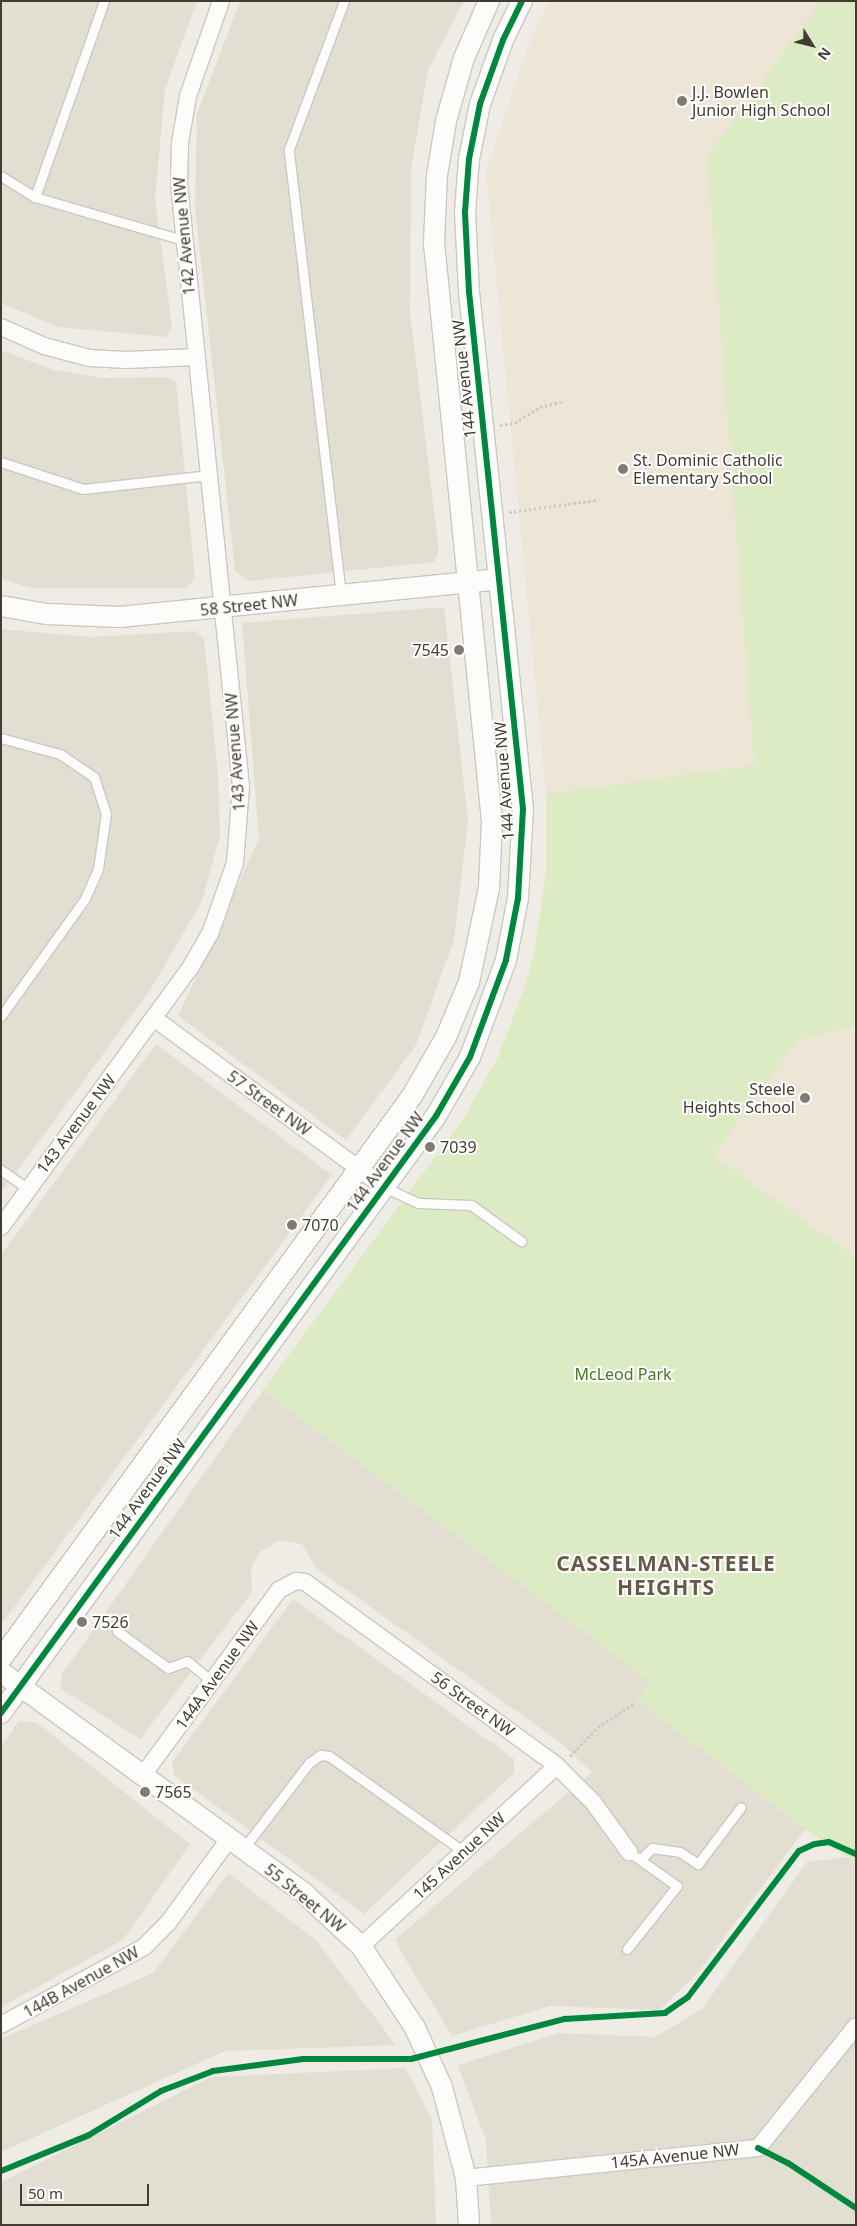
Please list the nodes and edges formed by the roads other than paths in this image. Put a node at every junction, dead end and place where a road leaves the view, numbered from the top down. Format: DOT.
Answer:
graph roads {
  1 [pos="104,1"];
  2 [pos="220,1"];
  3 [pos="344,1"];
  4 [pos="489,1"];
  5 [pos="522,1"];
  6 [pos="1,176"];
  7 [pos="35,197"];
  8 [pos="183,240"];
  9 [pos="1,327"];
  10 [pos="195,357"];
  11 [pos="1,462"];
  12 [pos="209,475"];
  13 [pos="498,579"];
  14 [pos="468,582"];
  15 [pos="342,596"];
  16 [pos="1,606"];
  17 [pos="223,607"];
  18 [pos="1,738"];
  19 [pos="1,1016"];
  20 [pos="155,1019"];
  21 [pos="359,1169"];
  22 [pos="1,1170"];
  23 [pos="384,1187"];
  24 [pos="28,1189"];
  25 [pos="1,1227"];
  26 [pos="521,1241"];
  27 [pos="296,1581"];
  28 [pos="117,1631"];
  29 [pos="1,1659"];
  30 [pos="1,1672"];
  31 [pos="212,1681"];
  32 [pos="21,1686"];
  33 [pos="1,1713"];
  34 [pos="557,1766"];
  35 [pos="143,1775"];
  36 [pos="741,1807"];
  37 [pos="236,1844"];
  38 [pos="464,1852"];
  39 [pos="635,1856"];
  40 [pos="361,1946"];
  41 [pos="627,1949"];
  42 [pos="1,2025"];
  43 [pos="856,2026"];
  44 [pos="466,2178"];
  45 [pos="468,2225"];
  1 -- 7 [label="lane"];
  2 -- 8 [label="street, 142 Avenue NW"];
  3 -- 15 [label="lane"];
  4 -- 14 [label="street, 144 Avenue NW"];
  5 -- 13 [label="street, 144 Avenue NW"];
  6 -- 7 [label="lane"];
  7 -- 8 [label="lane"];
  8 -- 10 [label="street, 142 Avenue NW"];
  9 -- 10 [label="street"];
  10 -- 12 [label="street, 143 Avenue NW"];
  11 -- 12 [label="lane"];
  12 -- 17 [label="street, 143 Avenue NW"];
  13 -- 14 [label="street, 58 Street NW"];
  13 -- 23 [label="street, 144 Avenue NW"];
  14 -- 15 [label="street, 58 Street NW"];
  14 -- 21 [label="street, 144 Avenue NW"];
  15 -- 17 [label="street, 58 Street NW"];
  16 -- 17 [label="street, 58 Street NW"];
  17 -- 20 [label="street, 143 Avenue NW"];
  18 -- 19 [label="lane"];
  20 -- 21 [label="street, 57 Street NW"];
  20 -- 24 [label="street, 143 Avenue NW"];
  21 -- 23 [label="street, 57 Street NW"];
  21 -- 29 [label="street, 144 Avenue NW"];
  22 -- 24 [label="lane"];
  23 -- 26 [label="lane"];
  23 -- 32 [label="street, 144 Avenue NW"];
  24 -- 25 [label="street, 143 Avenue NW"];
  27 -- 31 [label="street, 144A Avenue NW"];
  27 -- 34 [label="street, 56 Street NW"];
  28 -- 31 [label="lane"];
  30 -- 32 [label="street, 55 Street NW"];
  31 -- 35 [label="street, 144A Avenue NW"];
  32 -- 33 [label="street, 144 Avenue NW"];
  32 -- 35 [label="street, 55 Street NW"];
  34 -- 38 [label="street, 145 Avenue NW"];
  34 -- 39 [label="street, 56 Street NW"];
  35 -- 37 [label="street, 55 Street NW"];
  36 -- 39 [label="lane"];
  37 -- 38 [label="lane"];
  37 -- 40 [label="street, 55 Street NW"];
  37 -- 42 [label="street, 144B Avenue NW"];
  38 -- 40 [label="street, 145 Avenue NW"];
  39 -- 41 [label="lane"];
  40 -- 44 [label="street, 55 Street NW"];
  43 -- 44 [label="street, 145A Avenue NW"];
  44 -- 45 [label="street, 55 Street NW"];
}
